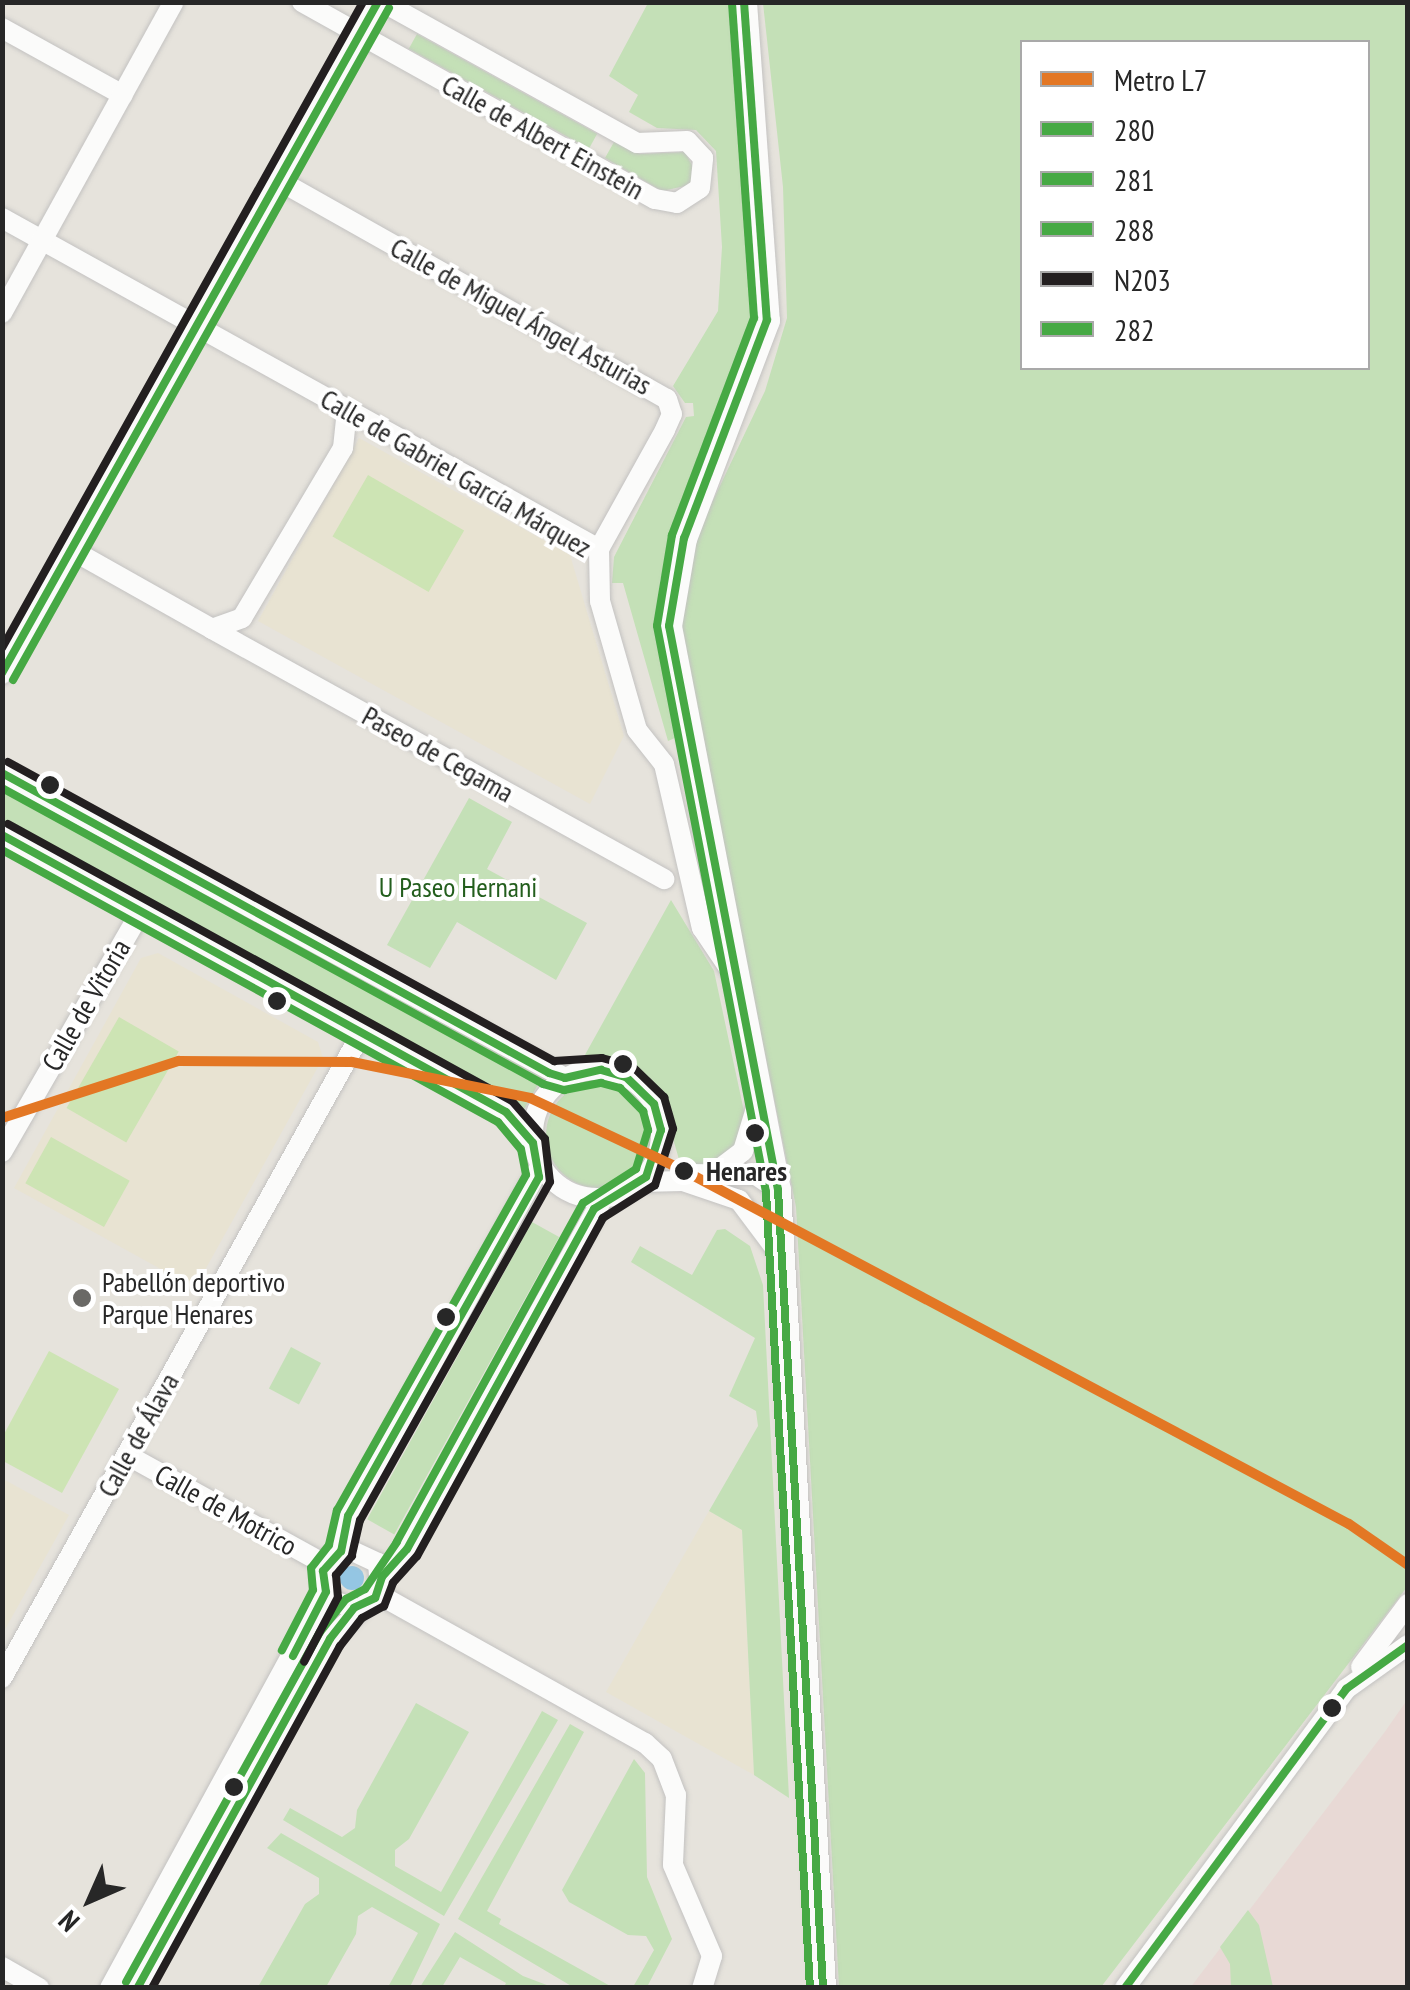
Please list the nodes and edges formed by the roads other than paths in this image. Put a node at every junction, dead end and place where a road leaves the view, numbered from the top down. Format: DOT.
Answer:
graph roads {
  1 [pos="174,2"];
  2 [pos="302,2"];
  3 [pos="380,2"];
  4 [pos="744,2"];
  5 [pos="2,28"];
  6 [pos="360,34"];
  7 [pos="123,95"];
  8 [pos="278,180"];
  9 [pos="2,218"];
  10 [pos="43,240"];
  11 [pos="2,313"];
  12 [pos="196,327"];
  13 [pos="347,410"];
  14 [pos="600,549"];
  15 [pos="72,550"];
  16 [pos="212,629"];
  17 [pos="2,674"];
  18 [pos="2,773"];
  19 [pos="2,835"];
  20 [pos="664,880"];
  21 [pos="141,911"];
  22 [pos="744,997"];
  23 [pos="361,1034"];
  24 [pos="758,1074"];
  25 [pos="566,1078"];
  26 [pos="533,1143"];
  27 [pos="2,1152"];
  28 [pos="658,1156"];
  29 [pos="540,1165"];
  30 [pos="706,1181"];
  31 [pos="640,1182"];
  32 [pos="778,1191"];
  33 [pos="603,1198"];
  34 [pos="785,1262"];
  35 [pos="127,1455"];
  36 [pos="334,1558"];
  37 [pos="380,1585"];
  38 [pos="326,1592"];
  39 [pos="1408,1604"];
  40 [pos="354,1608"];
  41 [pos="1408,1645"];
  42 [pos="2,1678"];
  43 [pos="1350,1685"];
  44 [pos="2,1967"];
  45 [pos="40,1988"];
  46 [pos="110,1988"];
  47 [pos="136,1988"];
  48 [pos="702,1988"];
  49 [pos="823,1988"];
  50 [pos="1125,1988"];
  1 -- 7 [label="street"];
  2 -- 6 [label="street, Calle de Albert Einstein"];
  3 -- 6 [label="street"];
  3 -- 6 [label="street, Calle de Albert Einstein"];
  4 -- 22 [label="street"];
  5 -- 7 [label="street"];
  6 -- 8 [label="street"];
  7 -- 10 [label="street"];
  8 -- 12 [label="street"];
  8 -- 14 [label="street, Calle de Miguel Ángel Asturias"];
  9 -- 10 [label="street, Calle de Gabriel García Márquez"];
  10 -- 11 [label="street"];
  10 -- 12 [label="street, Calle de Gabriel García Márquez"];
  12 -- 13 [label="street, Calle de Gabriel García Márquez"];
  12 -- 15 [label="street"];
  13 -- 14 [label="street, Calle de Gabriel García Márquez"];
  13 -- 16 [label="street"];
  14 -- 22 [label="street, Calle de Gabriel García Márquez"];
  15 -- 16 [label="street, Paseo de Cegama"];
  15 -- 17 [label="street"];
  16 -- 20 [label="street, Paseo de Cegama"];
  18 -- 25 [label="street"];
  19 -- 21 [label="street"];
  21 -- 23 [label="street"];
  21 -- 27 [label="street, Calle de Vitoria"];
  22 -- 24 [label="street"];
  23 -- 26 [label="street"];
  23 -- 35 [label="street, Calle de Álava"];
  24 -- 30 [label="street"];
  24 -- 32 [label="street"];
  25 -- 26 [label="street"];
  25 -- 28 [label="street"];
  26 -- 29 [label="street"];
  28 -- 30 [label="street"];
  28 -- 31 [label="street"];
  29 -- 33 [label="street"];
  29 -- 36 [label="street"];
  30 -- 31 [label="street"];
  30 -- 32 [label="street"];
  30 -- 34 [label="street"];
  31 -- 33 [label="street"];
  32 -- 34 [label="street"];
  33 -- 37 [label="street"];
  34 -- 49 [label="street"];
  35 -- 36 [label="street, Calle de Motrico"];
  35 -- 42 [label="street, Calle de Álava"];
  36 -- 37 [label="street"];
  36 -- 38 [label="street"];
  37 -- 40 [label="street"];
  37 -- 48 [label="street"];
  38 -- 40 [label="street"];
  38 -- 46 [label="street"];
  39 -- 43 [label="street"];
  40 -- 47 [label="street"];
  41 -- 43 [label="street"];
  43 -- 50 [label="street"];
  44 -- 45 [label="street"];
}
